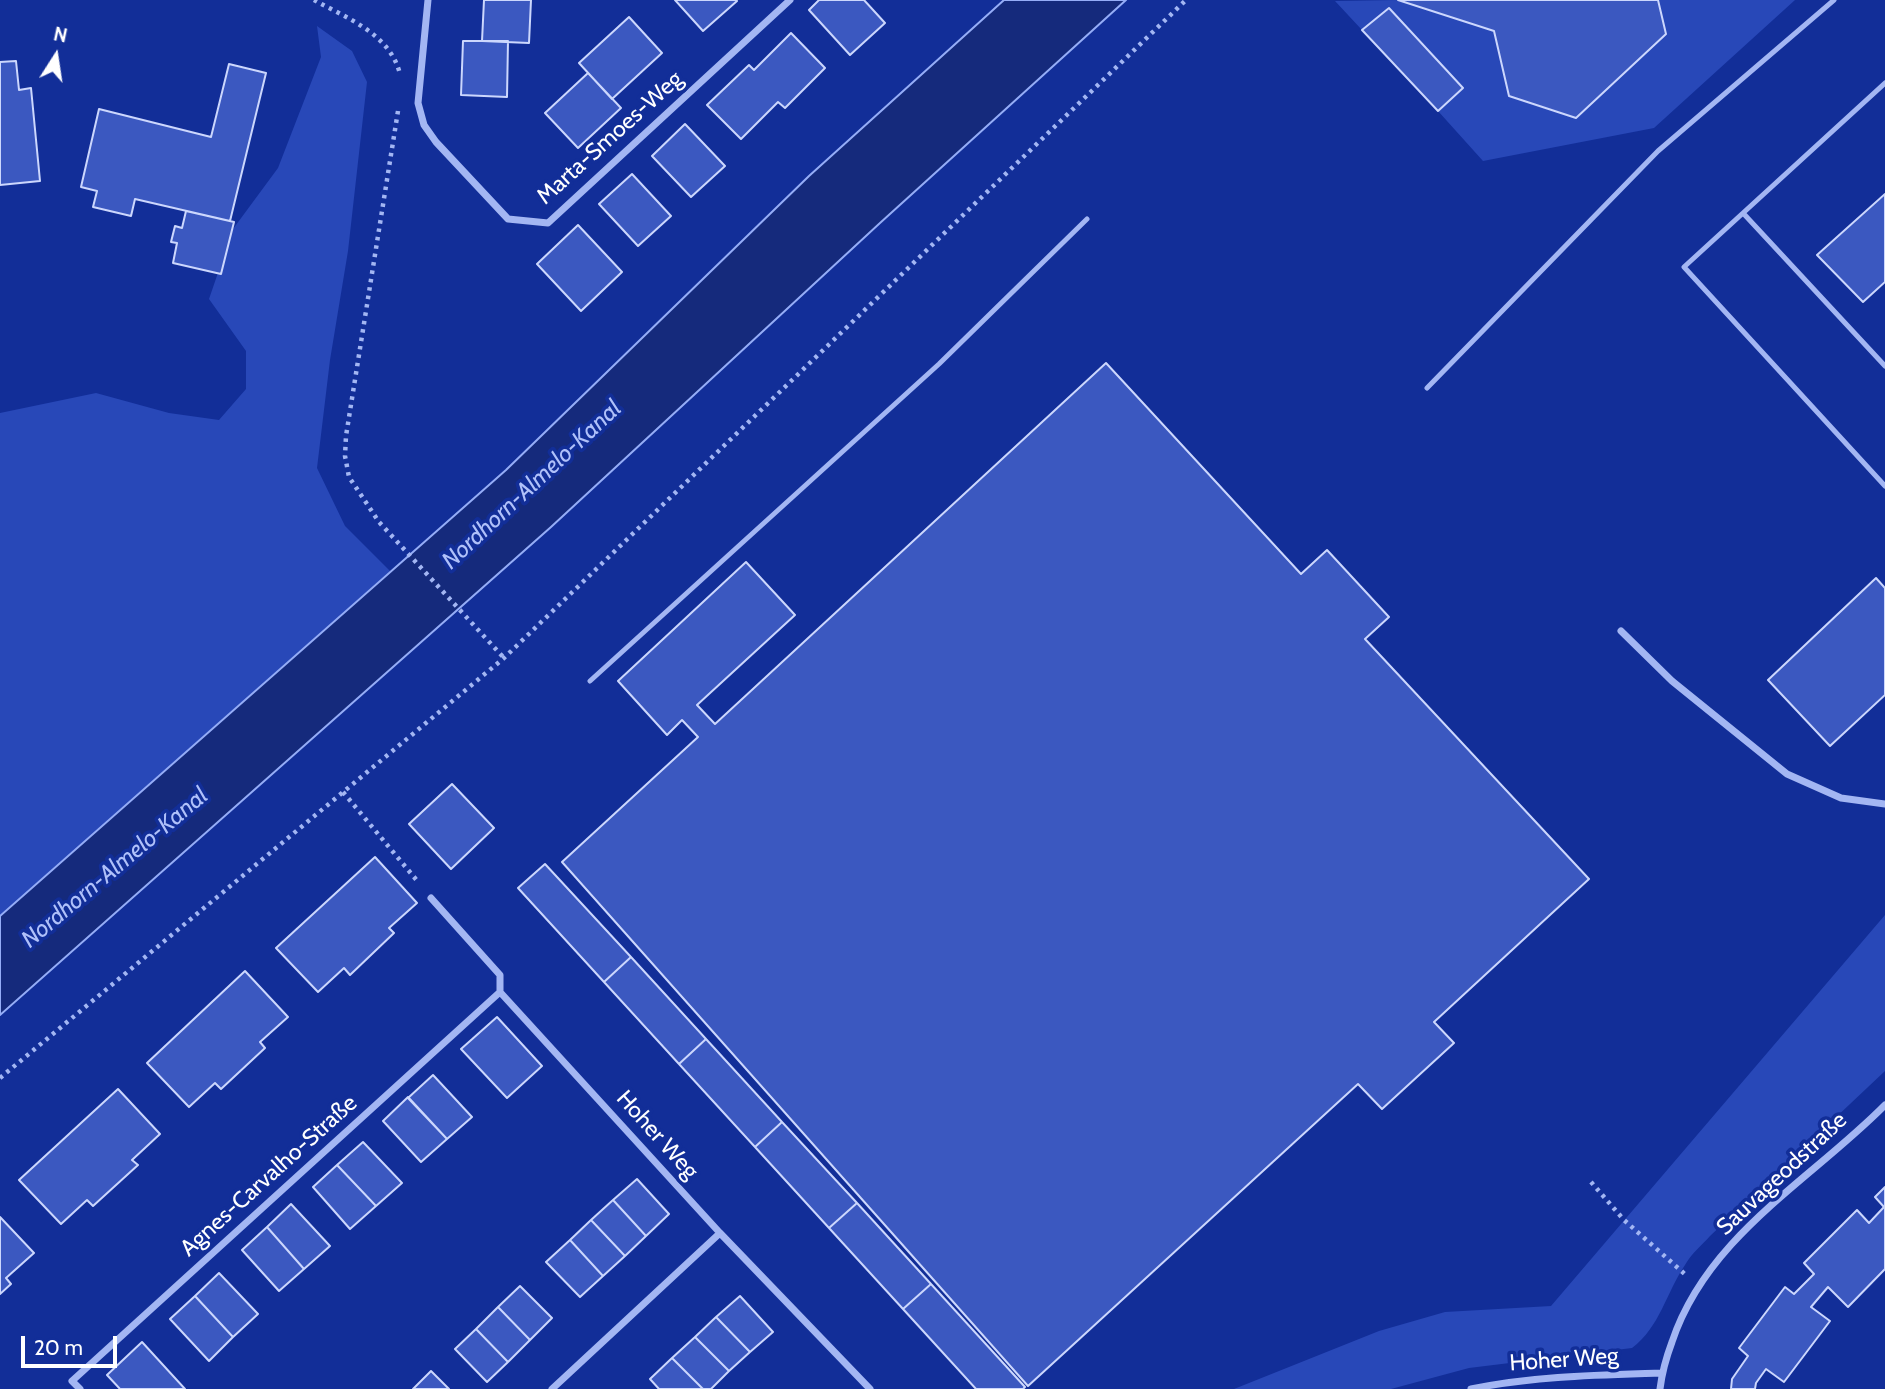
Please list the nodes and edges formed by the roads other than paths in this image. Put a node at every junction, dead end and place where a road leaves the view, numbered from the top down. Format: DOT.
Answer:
graph roads {
  1 [pos="428,0"];
  2 [pos="790,0"];
  3 [pos="1834,0"];
  4 [pos="1885,83"];
  5 [pos="1743,213"];
  6 [pos="1087,219"];
  7 [pos="1885,366"];
  8 [pos="1427,388"];
  9 [pos="1885,486"];
  10 [pos="1621,631"];
  11 [pos="590,681"];
  12 [pos="1885,804"];
  13 [pos="431,898"];
  14 [pos="500,992"];
  15 [pos="1885,1105"];
  16 [pos="720,1233"];
  17 [pos="1661,1373"];
  18 [pos="80,1389"];
  19 [pos="552,1389"];
  20 [pos="870,1389"];
  21 [pos="1471,1389"];
  22 [pos="1660,1389"];
  1 -- 2 [label="street, Marta-Smoes-Weg"];
  3 -- 8 [label="lane"];
  4 -- 5 [label="lane"];
  5 -- 7 [label="lane"];
  5 -- 9 [label="lane"];
  6 -- 11 [label="lane"];
  10 -- 12 [label="street"];
  13 -- 14 [label="street, Hoher Weg"];
  14 -- 16 [label="street, Hoher Weg"];
  14 -- 18 [label="street, Agnes-Carvalho-Straße"];
  15 -- 17 [label="street, Sauvageodstraße"];
  16 -- 19 [label="street"];
  16 -- 20 [label="street, Hoher Weg"];
  17 -- 21 [label="street, Hoher Weg"];
  17 -- 22 [label="street, Sauvageodstraße"];
}
